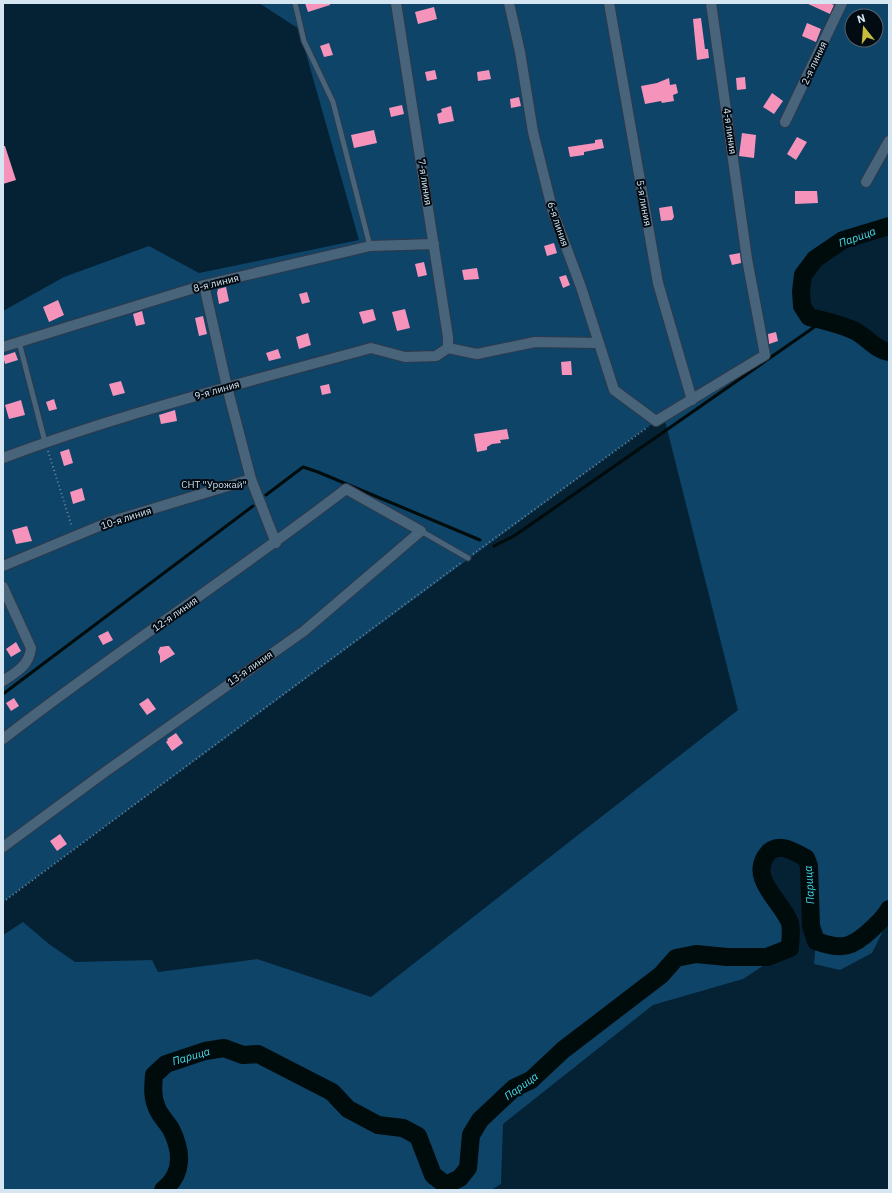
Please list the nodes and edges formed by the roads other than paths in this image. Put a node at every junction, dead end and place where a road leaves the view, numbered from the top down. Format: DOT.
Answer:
graph roads {
  1 [pos="295,3"];
  2 [pos="396,3"];
  3 [pos="508,3"];
  4 [pos="609,3"];
  5 [pos="711,3"];
  6 [pos="842,3"];
  7 [pos="785,122"];
  8 [pos="889,141"];
  9 [pos="866,182"];
  10 [pos="434,244"];
  11 [pos="370,246"];
  12 [pos="204,285"];
  13 [pos="19,342"];
  14 [pos="599,343"];
  15 [pos="3,347"];
  16 [pos="448,348"];
  17 [pos="227,387"];
  18 [pos="692,400"];
  19 [pos="45,442"];
  20 [pos="3,458"];
  21 [pos="251,479"];
  22 [pos="421,531"];
  23 [pos="276,543"];
  24 [pos="468,558"];
  25 [pos="3,566"];
  26 [pos="3,588"];
  27 [pos="3,681"];
  28 [pos="3,739"];
  29 [pos="3,847"];
  1 -- 11 [label="lane"];
  2 -- 10 [label="street, 7-я линия"];
  3 -- 14 [label="street, 6-я линия"];
  4 -- 18 [label="street, 5-я линия"];
  5 -- 18 [label="street, 4-я линия"];
  6 -- 7 [label="street, 2-я линия"];
  8 -- 9 [label="street"];
  10 -- 11 [label="street, 8-я линия"];
  10 -- 16 [label="street, 7-я линия"];
  11 -- 12 [label="street, 8-я линия"];
  12 -- 13 [label="street, 8-я линия"];
  12 -- 17 [label="street"];
  13 -- 15 [label="street, 8-я линия"];
  13 -- 19 [label="lane"];
  14 -- 16 [label="street"];
  14 -- 18 [label="street, 6-я линия"];
  16 -- 17 [label="street, 9-я линия"];
  17 -- 19 [label="street, 9-я линия"];
  17 -- 21 [label="street"];
  19 -- 20 [label="street, 9-я линия"];
  21 -- 23 [label="street"];
  21 -- 25 [label="street, 10-я линия"];
  22 -- 23 [label="street, 12-я линия"];
  22 -- 24 [label="lane"];
  22 -- 29 [label="street, 13-я линия"];
  23 -- 28 [label="street, 12-я линия"];
  26 -- 27 [label="street"];
}
